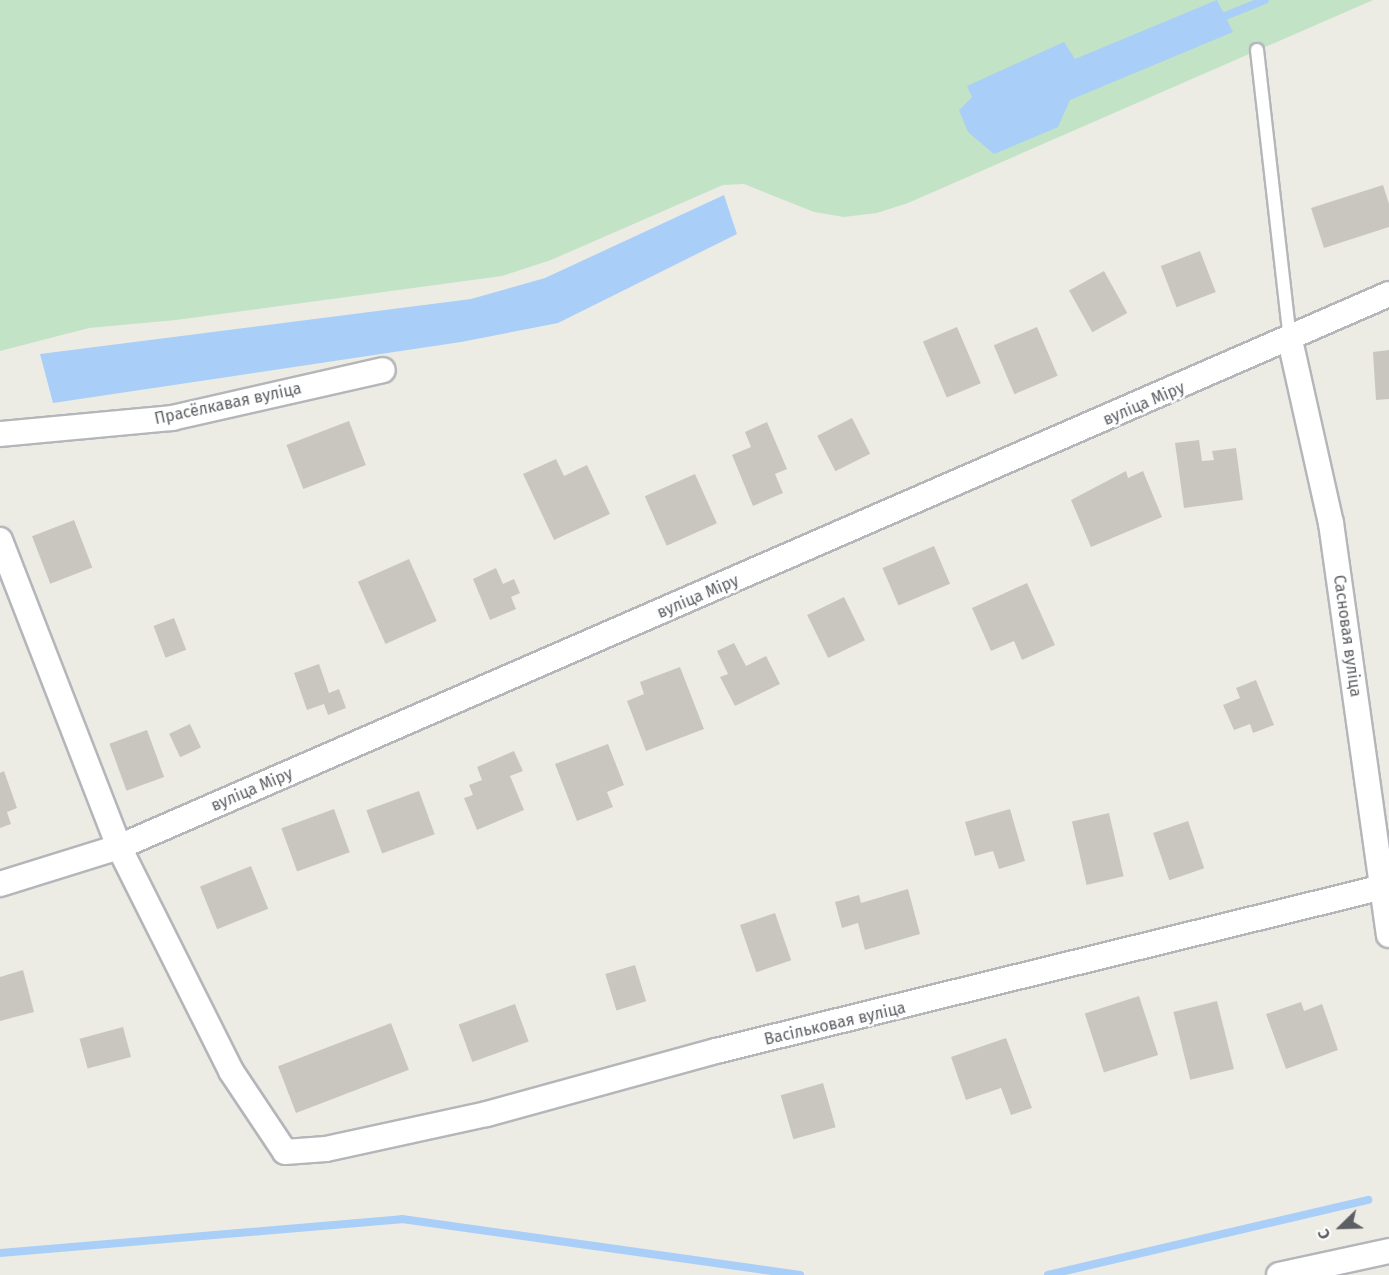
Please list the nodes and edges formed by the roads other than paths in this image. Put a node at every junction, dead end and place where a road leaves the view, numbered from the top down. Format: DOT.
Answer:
graph roads {
  1 [pos="1257,50"];
  2 [pos="1389,294"];
  3 [pos="1290,340"];
  4 [pos="383,370"];
  5 [pos="0,434"];
  6 [pos="0,540"];
  7 [pos="119,848"];
  8 [pos="0,884"];
  9 [pos="1383,887"];
  10 [pos="1389,935"];
  11 [pos="1389,1251"];
  12 [pos="1279,1275"];
  1 -- 3 [label="lane"];
  2 -- 3 [label="street, вуліца Міру"];
  3 -- 7 [label="street, вуліца Міру"];
  3 -- 9 [label="street, Сасновая вуліца"];
  4 -- 5 [label="street, Прасёлкавая вуліца"];
  6 -- 7 [label="street"];
  7 -- 8 [label="street, вуліца Міру"];
  7 -- 9 [label="street, Васільковая вуліца"];
  9 -- 10 [label="street, Сасновая вуліца"];
  11 -- 12 [label="street"];
}
